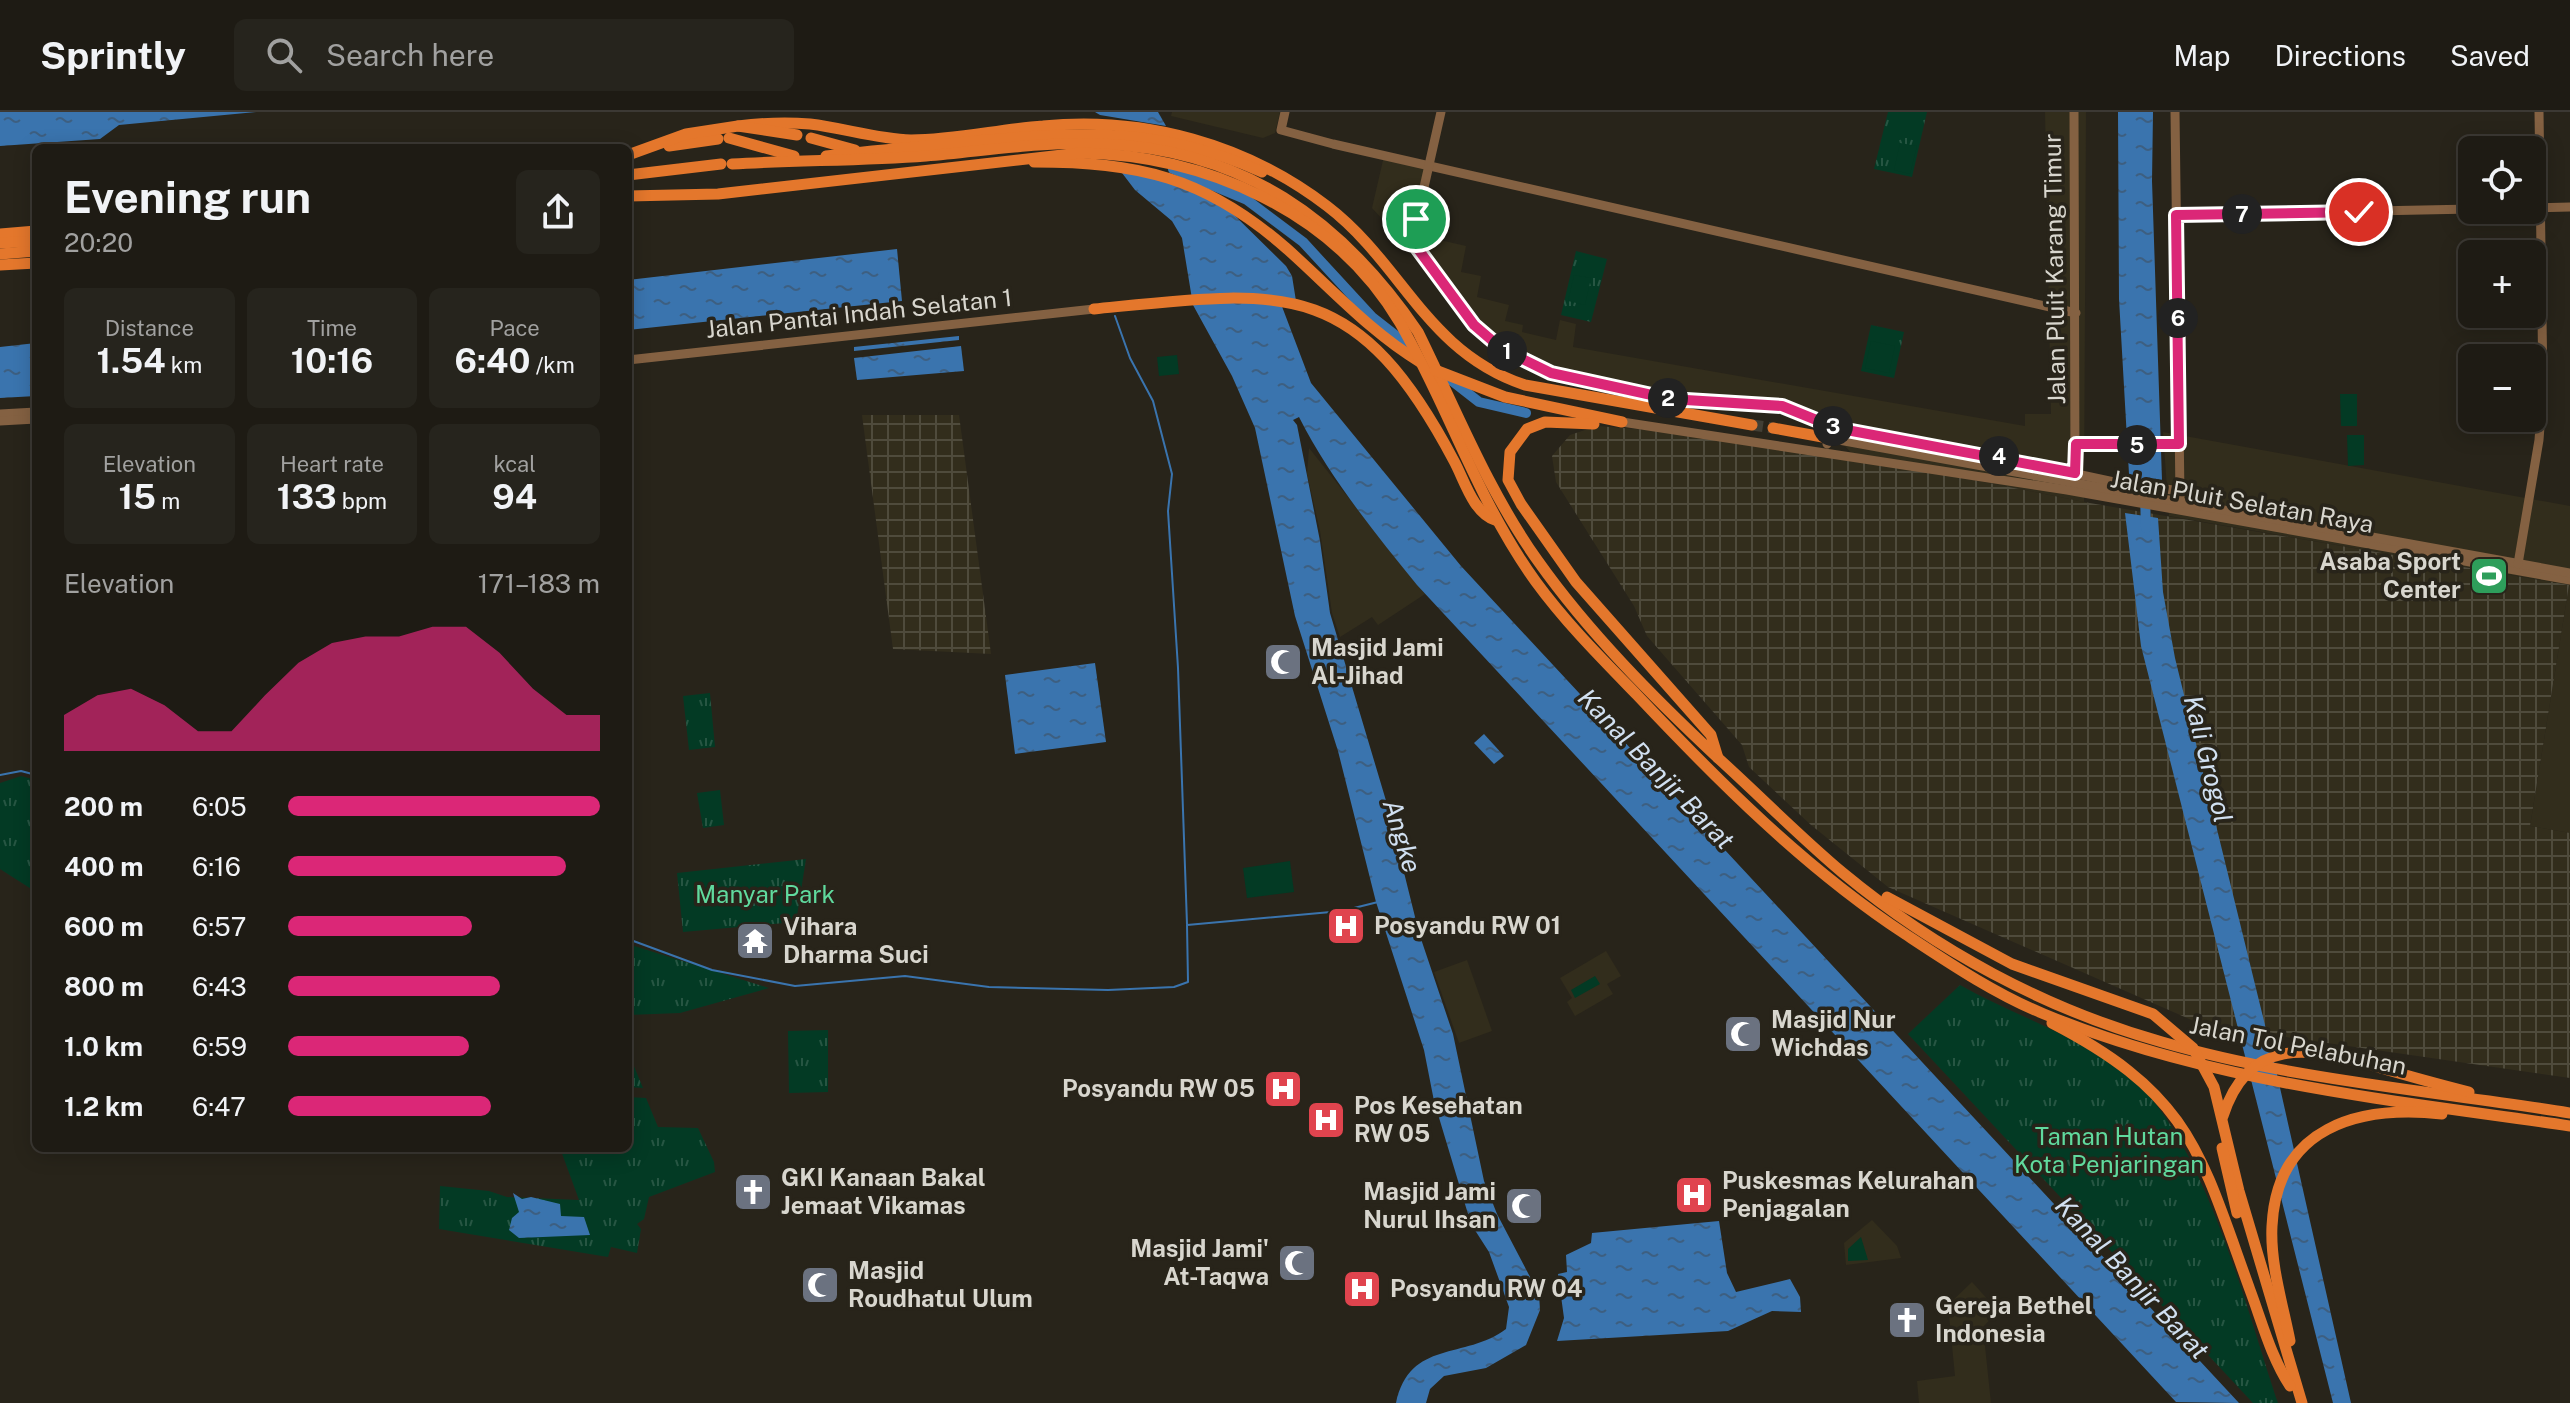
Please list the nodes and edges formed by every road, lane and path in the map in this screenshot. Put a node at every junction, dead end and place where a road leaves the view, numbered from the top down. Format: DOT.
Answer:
graph roads {
  1 [pos="1285,112"];
  2 [pos="1441,112"];
  3 [pos="2074,112"];
  4 [pos="2175,112"];
  5 [pos="2539,112"];
  6 [pos="738,126"];
  7 [pos="797,135"];
  8 [pos="2538,136"];
  9 [pos="811,138"];
  10 [pos="1104,138"];
  11 [pos="1175,139"];
  12 [pos="863,152"];
  13 [pos="633,153"];
  14 [pos="1080,158"];
  15 [pos="800,159"];
  16 [pos="1428,167"];
  17 [pos="1229,174"];
  18 [pos="632,175"];
  19 [pos="632,196"];
  20 [pos="2570,207"];
  21 [pos="2546,208"];
  22 [pos="2458,209"];
  23 [pos="2176,215"];
  24 [pos="2536,224"];
  25 [pos="32,231"];
  26 [pos="0,234"];
  27 [pos="32,241"];
  28 [pos="0,243"];
  29 [pos="32,251"];
  30 [pos="0,254"];
  31 [pos="32,263"];
  32 [pos="0,265"];
  33 [pos="1094,309"];
  34 [pos="2076,313"];
  35 [pos="1415,328"];
  36 [pos="632,360"];
  37 [pos="32,412"];
  38 [pos="0,414"];
  39 [pos="32,419"];
  40 [pos="0,421"];
  41 [pos="1622,422"];
  42 [pos="1752,425"];
  43 [pos="1773,428"];
  44 [pos="1828,438"];
  45 [pos="2076,444"];
  46 [pos="2179,444"];
  47 [pos="1826,451"];
  48 [pos="2075,478"];
  49 [pos="2121,489"];
  50 [pos="2180,497"];
  51 [pos="2160,498"];
  52 [pos="1496,520"];
  53 [pos="1536,526"];
  54 [pos="2311,531"];
  55 [pos="2518,564"];
  56 [pos="2570,573"];
  57 [pos="2570,580"];
  58 [pos="1628,667"];
  59 [pos="1718,758"];
  60 [pos="1826,857"];
  61 [pos="2032,1009"];
  62 [pos="2528,1106"];
  63 [pos="2570,1113"];
  64 [pos="2506,1117"];
  65 [pos="2570,1126"];
  66 [pos="2290,1386"];
  67 [pos="2295,1403"];
  68 [pos="2304,1403"];
  1 -- 16 [label="street"];
  2 -- 16 [label="street"];
  3 -- 34 [label="street, Jalan Pluit Karang Timur"];
  4 -- 23 [label="street"];
  5 -- 8 [label="street"];
  6 -- 7 [label="highway"];
  6 -- 11 [label="highway"];
  6 -- 13 [label="highway"];
  9 -- 12 [label="highway"];
  10 -- 11 [label="highway"];
  10 -- 12 [label="highway"];
  10 -- 15 [label="highway"];
  10 -- 17 [label="highway"];
  11 -- 35 [label="highway"];
  11 -- 42 [label="highway"];
  12 -- 15 [label="highway"];
  13 -- 15 [label="highway"];
  14 -- 17 [label="highway"];
  14 -- 19 [label="highway"];
  14 -- 41 [label="highway"];
  15 -- 18 [label="highway"];
  16 -- 34 [label="street"];
  16 -- 48 [label="street"];
  17 -- 35 [label="highway"];
  17 -- 52 [label="highway"];
  20 -- 21 [label="street"];
  22 -- 23 [label="street"];
  23 -- 46 [label="street"];
  24 -- 55 [label="street"];
  25 -- 26 [label="highway"];
  27 -- 28 [label="highway"];
  29 -- 30 [label="highway"];
  31 -- 32 [label="highway"];
  33 -- 36 [label="street, Jalan Pantai Indah Selatan 1"];
  33 -- 52 [label="highway"];
  34 -- 45 [label="street, Jalan Pluit Karang Timur"];
  35 -- 58 [label="highway"];
  37 -- 38 [label="street"];
  39 -- 40 [label="street"];
  41 -- 47 [label="street, Jalan Pluit Selatan Raya"];
  41 -- 53 [label="highway"];
  43 -- 44 [label="highway"];
  44 -- 47 [label="street"];
  44 -- 48 [label="street, Jalan Pluit Selatan Raya"];
  45 -- 46 [label="street"];
  45 -- 48 [label="street, Jalan Pluit Karang Timur"];
  46 -- 50 [label="street"];
  47 -- 49 [label="street, Jalan Pluit Selatan Raya"];
  48 -- 49 [label="street, Jalan Pluit Selatan Raya"];
  48 -- 49 [label="street"];
  49 -- 51 [label="street, Jalan Pluit Selatan Raya"];
  50 -- 51 [label="street, Jalan Pluit Selatan Raya"];
  50 -- 54 [label="street, Jalan Pluit Selatan Raya"];
  51 -- 54 [label="street, Jalan Pluit Selatan Raya"];
  52 -- 61 [label="highway"];
  53 -- 58 [label="highway"];
  53 -- 59 [label="highway"];
  54 -- 55 [label="street, Jalan Pluit Selatan Raya"];
  54 -- 57 [label="street, Jalan Pluit Selatan Raya"];
  55 -- 56 [label="street, Jalan Pluit Selatan Raya"];
  58 -- 59 [label="highway"];
  59 -- 60 [label="highway"];
  60 -- 62 [label="highway, Jalan Tol Pelabuhan"];
  60 -- 68 [label="highway"];
  61 -- 64 [label="highway"];
  61 -- 66 [label="highway"];
  62 -- 63 [label="highway, Jalan Tol Pelabuhan"];
  62 -- 66 [label="highway"];
  64 -- 65 [label="highway"];
  64 -- 68 [label="highway"];
  66 -- 67 [label="highway"];
}
